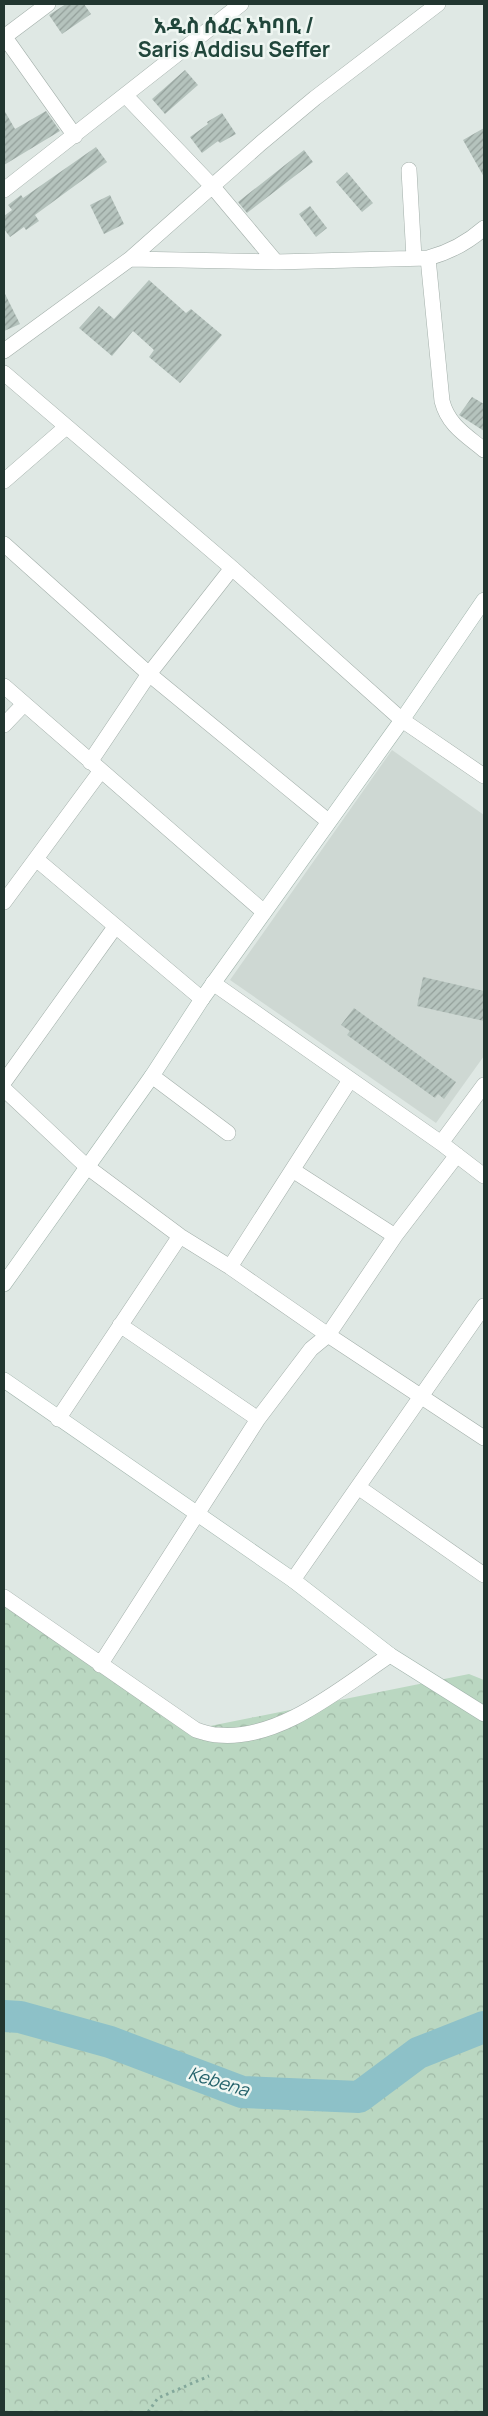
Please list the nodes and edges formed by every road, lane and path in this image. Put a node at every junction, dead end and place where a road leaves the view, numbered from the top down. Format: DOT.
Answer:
graph roads {
  1 [pos="48,4"];
  2 [pos="241,4"];
  3 [pos="428,7"];
  4 [pos="4,37"];
  5 [pos="126,95"];
  6 [pos="75,136"];
  7 [pos="409,170"];
  8 [pos="213,187"];
  9 [pos="4,190"];
  10 [pos="484,228"];
  11 [pos="421,258"];
  12 [pos="130,259"];
  13 [pos="276,262"];
  14 [pos="4,351"];
  15 [pos="4,373"];
  16 [pos="65,428"];
  17 [pos="484,450"];
  18 [pos="4,481"];
  19 [pos="4,544"];
  20 [pos="232,568"];
  21 [pos="484,600"];
  22 [pos="149,674"];
  23 [pos="4,686"];
  24 [pos="24,704"];
  25 [pos="402,720"];
  26 [pos="4,725"];
  27 [pos="95,767"];
  28 [pos="484,776"];
  29 [pos="328,821"];
  30 [pos="36,859"];
  31 [pos="4,902"];
  32 [pos="264,912"];
  33 [pos="115,927"];
  34 [pos="213,983"];
  35 [pos="202,999"];
  36 [pos="152,1076"];
  37 [pos="350,1080"];
  38 [pos="4,1082"];
  39 [pos="484,1085"];
  40 [pos="4,1089"];
  41 [pos="228,1133"];
  42 [pos="441,1142"];
  43 [pos="457,1155"];
  44 [pos="86,1166"];
  45 [pos="294,1171"];
  46 [pos="484,1176"];
  47 [pos="180,1236"];
  48 [pos="395,1236"];
  49 [pos="230,1266"];
  50 [pos="4,1284"];
  51 [pos="484,1306"];
  52 [pos="120,1326"];
  53 [pos="328,1335"];
  54 [pos="4,1380"];
  55 [pos="421,1398"];
  56 [pos="58,1419"];
  57 [pos="258,1419"];
  58 [pos="484,1438"];
  59 [pos="358,1487"];
  60 [pos="197,1513"];
  61 [pos="484,1574"];
  62 [pos="294,1580"];
  63 [pos="4,1597"];
  64 [pos="390,1655"];
  65 [pos="100,1665"];
  66 [pos="482,1709"];
  67 [pos="209,2376"];
  68 [pos="148,2412"];
  1 -- 4 [label="street"];
  2 -- 5 [label="street"];
  3 -- 8 [label="street"];
  4 -- 6 [label="street"];
  5 -- 6 [label="street"];
  5 -- 8 [label="street"];
  6 -- 9 [label="street"];
  7 -- 11 [label="street"];
  8 -- 12 [label="street"];
  8 -- 13 [label="street"];
  10 -- 11 [label="street"];
  11 -- 13 [label="street"];
  11 -- 17 [label="street"];
  12 -- 13 [label="street"];
  12 -- 14 [label="street"];
  15 -- 16 [label="street"];
  16 -- 18 [label="street"];
  16 -- 20 [label="street"];
  19 -- 22 [label="street"];
  20 -- 22 [label="street"];
  20 -- 25 [label="street"];
  21 -- 25 [label="street"];
  22 -- 27 [label="street"];
  22 -- 29 [label="street"];
  23 -- 24 [label="street"];
  24 -- 26 [label="street"];
  24 -- 27 [label="street"];
  25 -- 28 [label="street"];
  25 -- 29 [label="street"];
  27 -- 30 [label="street"];
  27 -- 32 [label="street"];
  29 -- 32 [label="street"];
  30 -- 31 [label="street"];
  30 -- 33 [label="street"];
  32 -- 34 [label="street"];
  33 -- 35 [label="street"];
  33 -- 38 [label="street"];
  34 -- 35 [label="street"];
  34 -- 37 [label="street"];
  35 -- 36 [label="street"];
  36 -- 41 [label="street"];
  36 -- 44 [label="street"];
  37 -- 42 [label="street"];
  37 -- 45 [label="street"];
  39 -- 42 [label="street"];
  40 -- 44 [label="street"];
  42 -- 43 [label="street"];
  43 -- 46 [label="street"];
  43 -- 48 [label="street"];
  44 -- 47 [label="street"];
  44 -- 50 [label="street"];
  45 -- 48 [label="street"];
  45 -- 49 [label="street"];
  47 -- 49 [label="street"];
  47 -- 52 [label="street"];
  48 -- 53 [label="street"];
  49 -- 53 [label="street"];
  51 -- 55 [label="street"];
  52 -- 56 [label="street"];
  52 -- 57 [label="street"];
  53 -- 55 [label="street"];
  53 -- 57 [label="street"];
  54 -- 56 [label="street"];
  55 -- 58 [label="street"];
  55 -- 59 [label="street"];
  56 -- 60 [label="street"];
  57 -- 60 [label="street"];
  59 -- 61 [label="street"];
  59 -- 62 [label="street"];
  60 -- 62 [label="street"];
  60 -- 65 [label="street"];
  62 -- 64 [label="street"];
  63 -- 65 [label="street"];
  64 -- 65 [label="street"];
  64 -- 66 [label="street"];
  67 -- 68 [label="path"];
}
